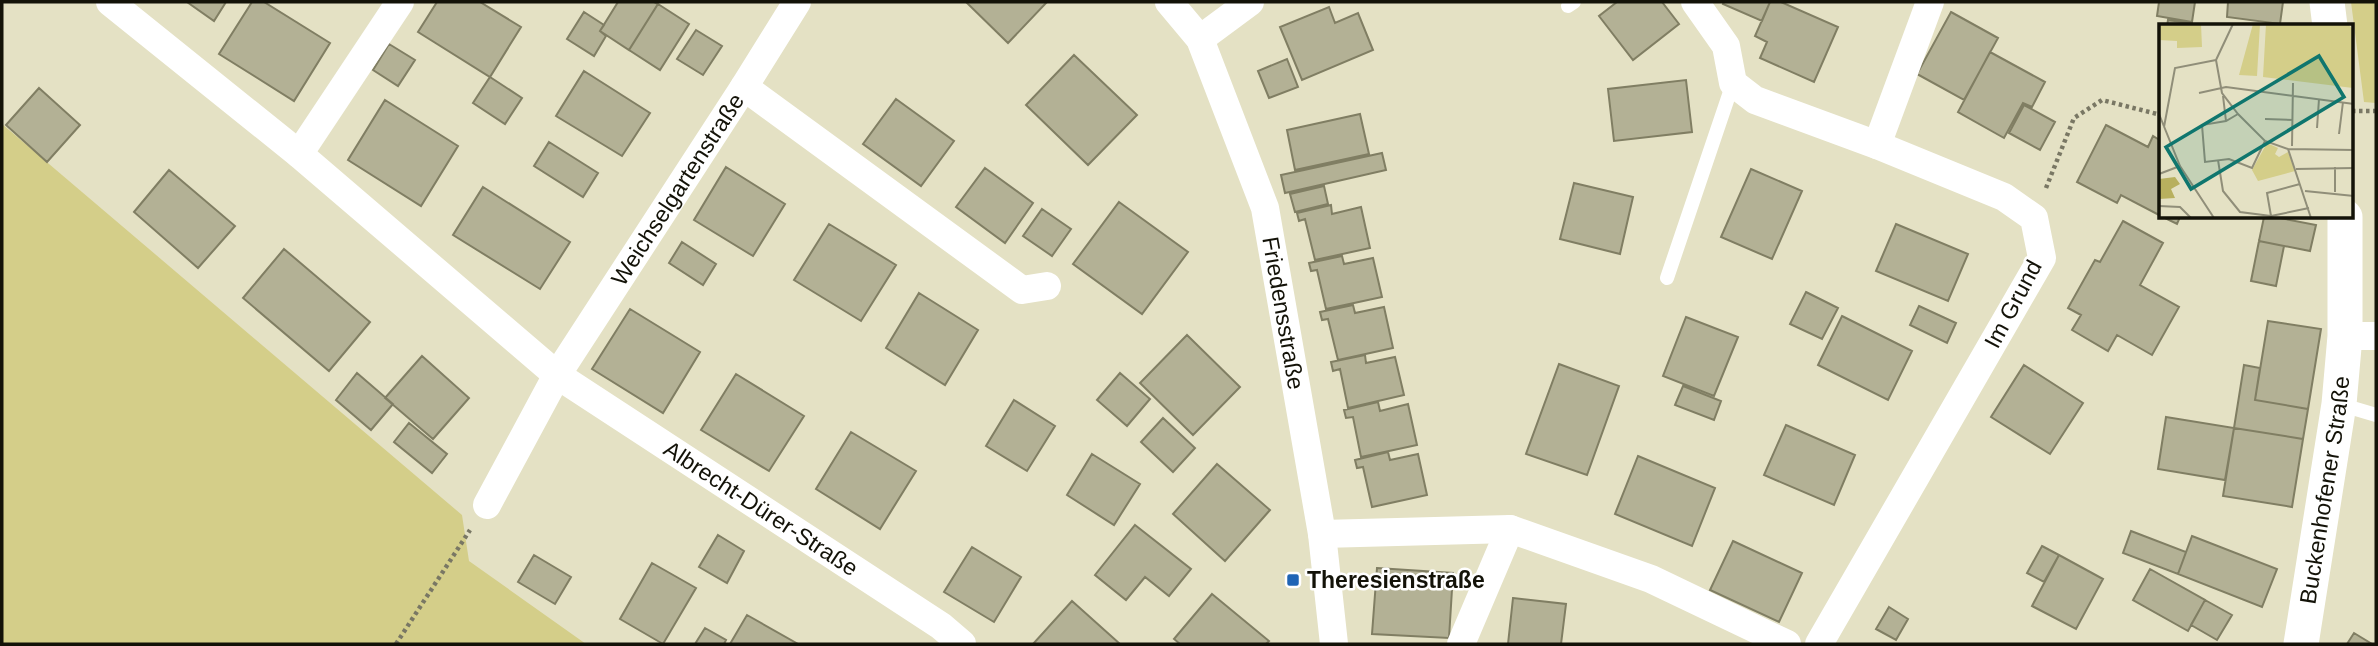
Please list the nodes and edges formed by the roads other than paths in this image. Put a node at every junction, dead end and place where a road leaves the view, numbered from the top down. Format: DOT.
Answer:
graph roads {
  1 [pos="110,2"];
  2 [pos="400,2"];
  3 [pos="797,2"];
  4 [pos="1169,2"];
  5 [pos="1250,2"];
  6 [pos="1695,2"];
  7 [pos="1930,2"];
  8 [pos="2327,2"];
  9 [pos="2330,24"];
  10 [pos="1200,39"];
  11 [pos="1733,83"];
  12 [pos="744,87"];
  13 [pos="1877,145"];
  14 [pos="299,154"];
  15 [pos="2345,219"];
  16 [pos="1667,278"];
  17 [pos="1047,286"];
  18 [pos="2361,336"];
  19 [pos="556,375"];
  20 [pos="2339,404"];
  21 [pos="2376,415"];
  22 [pos="487,505"];
  23 [pos="1510,529"];
  24 [pos="1322,534"];
  25 [pos="962,644"];
  26 [pos="1334,644"];
  27 [pos="1461,644"];
  28 [pos="1787,644"];
  29 [pos="1819,644"];
  30 [pos="2301,644"];
  1 -- 14 [label="street"];
  2 -- 14 [label="street"];
  3 -- 12 [label="street, Weichselgartenstraße"];
  4 -- 10 [label="street, Friedensstraße"];
  5 -- 10 [label="street"];
  6 -- 11 [label="street"];
  7 -- 13 [label="street"];
  8 -- 9 [label="street"];
  10 -- 24 [label="street, Friedensstraße"];
  11 -- 13 [label="street"];
  11 -- 16 [label="lane"];
  12 -- 17 [label="street"];
  12 -- 19 [label="street, Weichselgartenstraße"];
  13 -- 29 [label="street, Im Grund"];
  14 -- 19 [label="street"];
  15 -- 18 [label="street, Buckenhofener Straße"];
  18 -- 20 [label="street, Buckenhofener Straße"];
  19 -- 22 [label="street, Weichselgartenstraße"];
  19 -- 25 [label="street, Albrecht-Dürer-Straße"];
  20 -- 21 [label="lane"];
  20 -- 30 [label="street, Buckenhofener Straße"];
  23 -- 24 [label="street"];
  23 -- 27 [label="street"];
  23 -- 28 [label="street"];
  24 -- 26 [label="street, Friedensstraße"];
}
